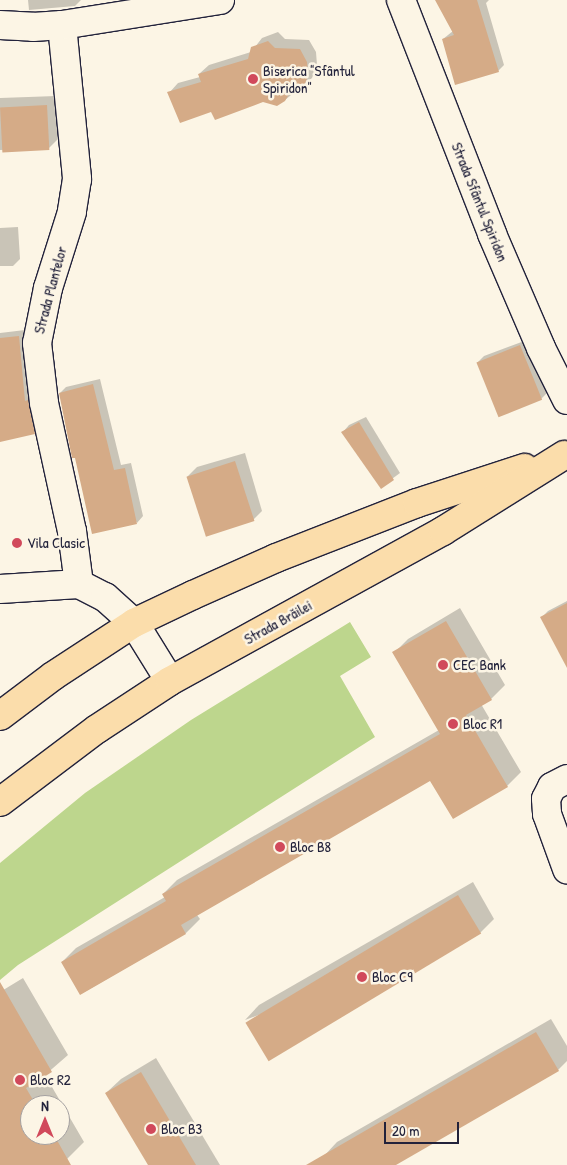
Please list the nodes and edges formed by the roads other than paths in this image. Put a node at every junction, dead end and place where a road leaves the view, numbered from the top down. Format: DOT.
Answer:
graph roads {
  1 [pos="220,0"];
  2 [pos="400,0"];
  3 [pos="0,25"];
  4 [pos="62,25"];
  5 [pos="567,400"];
  6 [pos="566,454"];
  7 [pos="79,584"];
  8 [pos="0,588"];
  9 [pos="134,623"];
  10 [pos="170,681"];
  11 [pos="0,716"];
  12 [pos="559,783"];
  13 [pos="0,802"];
  14 [pos="567,869"];
  1 -- 4 [label="street"];
  2 -- 5 [label="street, Strada Sfântul Spiridon"];
  3 -- 4 [label="street"];
  4 -- 7 [label="street, Strada Plantelor"];
  6 -- 9 [label="main road, Strada Brăilei"];
  6 -- 10 [label="main road, Strada Brăilei"];
  7 -- 8 [label="street"];
  7 -- 9 [label="street"];
  9 -- 10 [label="street"];
  9 -- 11 [label="main road, Strada Brăilei"];
  10 -- 13 [label="main road, Strada Brăilei"];
  12 -- 14 [label="street"];
}
